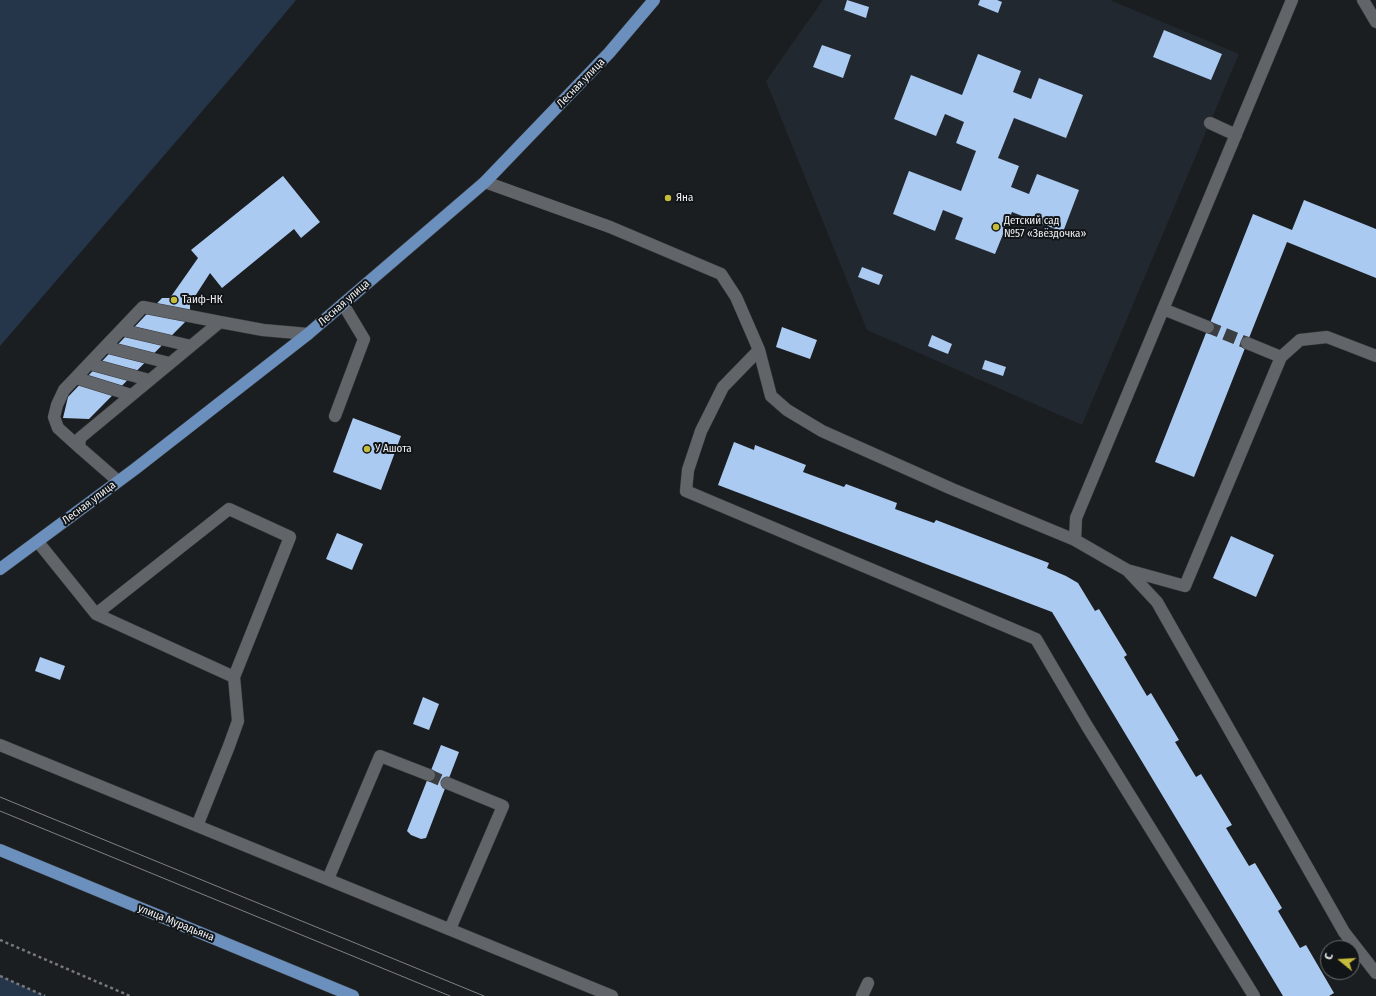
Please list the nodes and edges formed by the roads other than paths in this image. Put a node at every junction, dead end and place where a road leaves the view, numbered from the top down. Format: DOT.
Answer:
graph roads {
  1 [pos="654,0"];
  2 [pos="1292,0"];
  3 [pos="1363,0"];
  4 [pos="1376,22"];
  5 [pos="1210,123"];
  6 [pos="1236,136"];
  7 [pos="485,182"];
  8 [pos="343,304"];
  9 [pos="1163,309"];
  10 [pos="220,322"];
  11 [pos="1208,327"];
  12 [pos="122,330"];
  13 [pos="308,334"];
  14 [pos="1247,344"];
  15 [pos="191,346"];
  16 [pos="106,347"];
  17 [pos="759,350"];
  18 [pos="1376,356"];
  19 [pos="1281,357"];
  20 [pos="170,363"];
  21 [pos="90,364"];
  22 [pos="76,378"];
  23 [pos="148,380"];
  24 [pos="131,395"];
  25 [pos="335,416"];
  26 [pos="78,447"];
  27 [pos="118,481"];
  28 [pos="1075,540"];
  29 [pos="38,542"];
  30 [pos="0,569"];
  31 [pos="1127,570"];
  32 [pos="96,614"];
  33 [pos="234,678"];
  34 [pos="0,745"];
  35 [pos="428,775"];
  36 [pos="447,783"];
  37 [pos="197,826"];
  38 [pos="0,850"];
  39 [pos="328,879"];
  40 [pos="450,929"];
  41 [pos="1376,973"];
  42 [pos="868,983"];
  43 [pos="353,996"];
  44 [pos="612,996"];
  45 [pos="862,996"];
  46 [pos="1254,996"];
  1 -- 7 [label="main road, Лесная улица"];
  2 -- 6 [label="lane"];
  3 -- 4 [label="lane"];
  5 -- 6 [label="lane"];
  6 -- 9 [label="lane"];
  7 -- 8 [label="main road, Лесная улица"];
  7 -- 17 [label="lane"];
  8 -- 13 [label="main road, Лесная улица"];
  8 -- 25 [label="lane"];
  9 -- 11 [label="lane"];
  9 -- 28 [label="lane"];
  10 -- 12 [label="lane"];
  10 -- 13 [label="lane"];
  10 -- 15 [label="lane"];
  12 -- 15 [label="lane"];
  12 -- 16 [label="lane"];
  13 -- 27 [label="main road, Лесная улица"];
  14 -- 19 [label="lane"];
  15 -- 20 [label="lane"];
  16 -- 20 [label="lane"];
  16 -- 21 [label="lane"];
  17 -- 28 [label="lane"];
  17 -- 46 [label="lane"];
  18 -- 19 [label="lane"];
  19 -- 31 [label="lane"];
  20 -- 23 [label="lane"];
  21 -- 22 [label="lane"];
  21 -- 23 [label="lane"];
  22 -- 24 [label="lane"];
  22 -- 26 [label="lane"];
  23 -- 24 [label="lane"];
  24 -- 26 [label="lane"];
  26 -- 27 [label="lane"];
  27 -- 29 [label="main road, Лесная улица"];
  28 -- 31 [label="lane"];
  29 -- 30 [label="main road, Лесная улица"];
  29 -- 32 [label="lane"];
  31 -- 41 [label="lane"];
  32 -- 33 [label="lane"];
  32 -- 33 [label="lane"];
  33 -- 37 [label="lane"];
  34 -- 37 [label="lane"];
  35 -- 39 [label="lane"];
  36 -- 40 [label="lane"];
  37 -- 39 [label="lane"];
  38 -- 43 [label="main road, улица Мурадьяна"];
  39 -- 40 [label="lane"];
  40 -- 44 [label="lane"];
  42 -- 45 [label="lane"];
}
